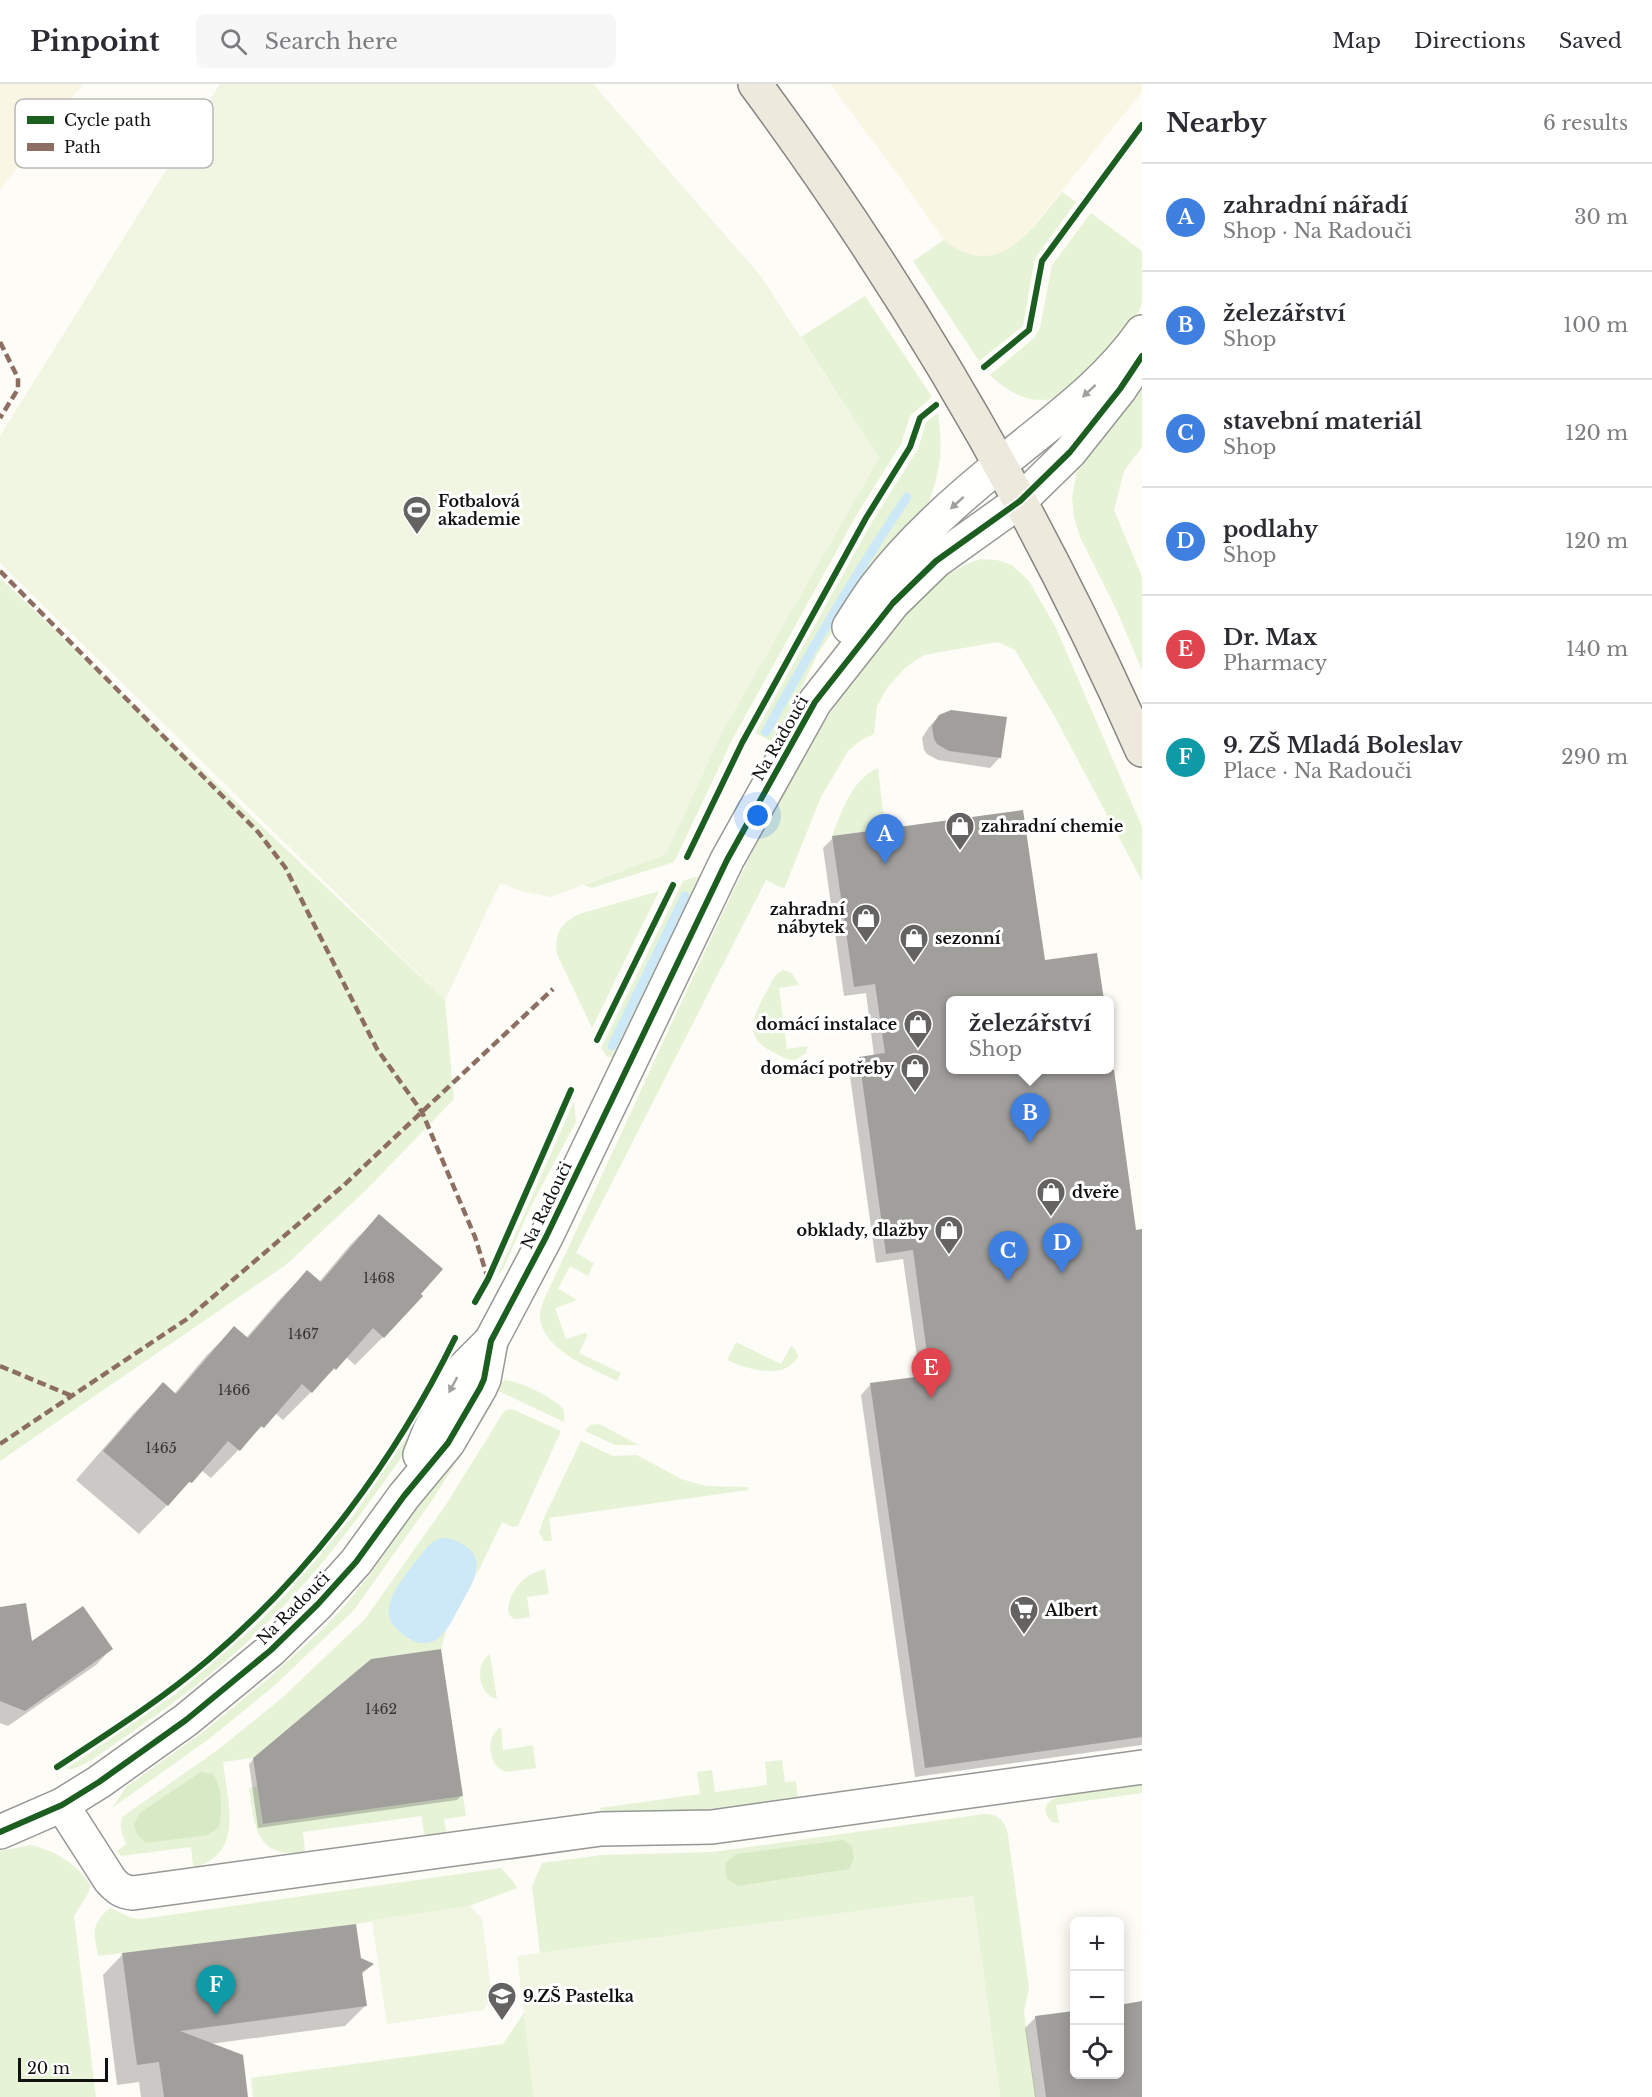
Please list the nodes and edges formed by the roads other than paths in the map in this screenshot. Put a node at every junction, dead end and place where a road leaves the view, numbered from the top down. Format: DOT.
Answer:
graph roads {
  1 [pos="755,84"];
  2 [pos="1142,332"];
  3 [pos="1142,356"];
  4 [pos="1000,464"];
  5 [pos="1020,501"];
  6 [pos="815,702"];
  7 [pos="1142,750"];
  8 [pos="1142,1767"];
  9 [pos="62,1805"];
  10 [pos="0,1833"];
  1 -- 4 [label="main road"];
  2 -- 4 [label="street, one-way"];
  3 -- 5 [label="street, Na Radouči"];
  4 -- 5 [label="main road"];
  4 -- 6 [label="street, one-way"];
  5 -- 6 [label="street, Na Radouči"];
  5 -- 7 [label="main road"];
  6 -- 9 [label="street, Na Radouči"];
  8 -- 9 [label="street"];
  9 -- 10 [label="street, Na Radouči"];
}
